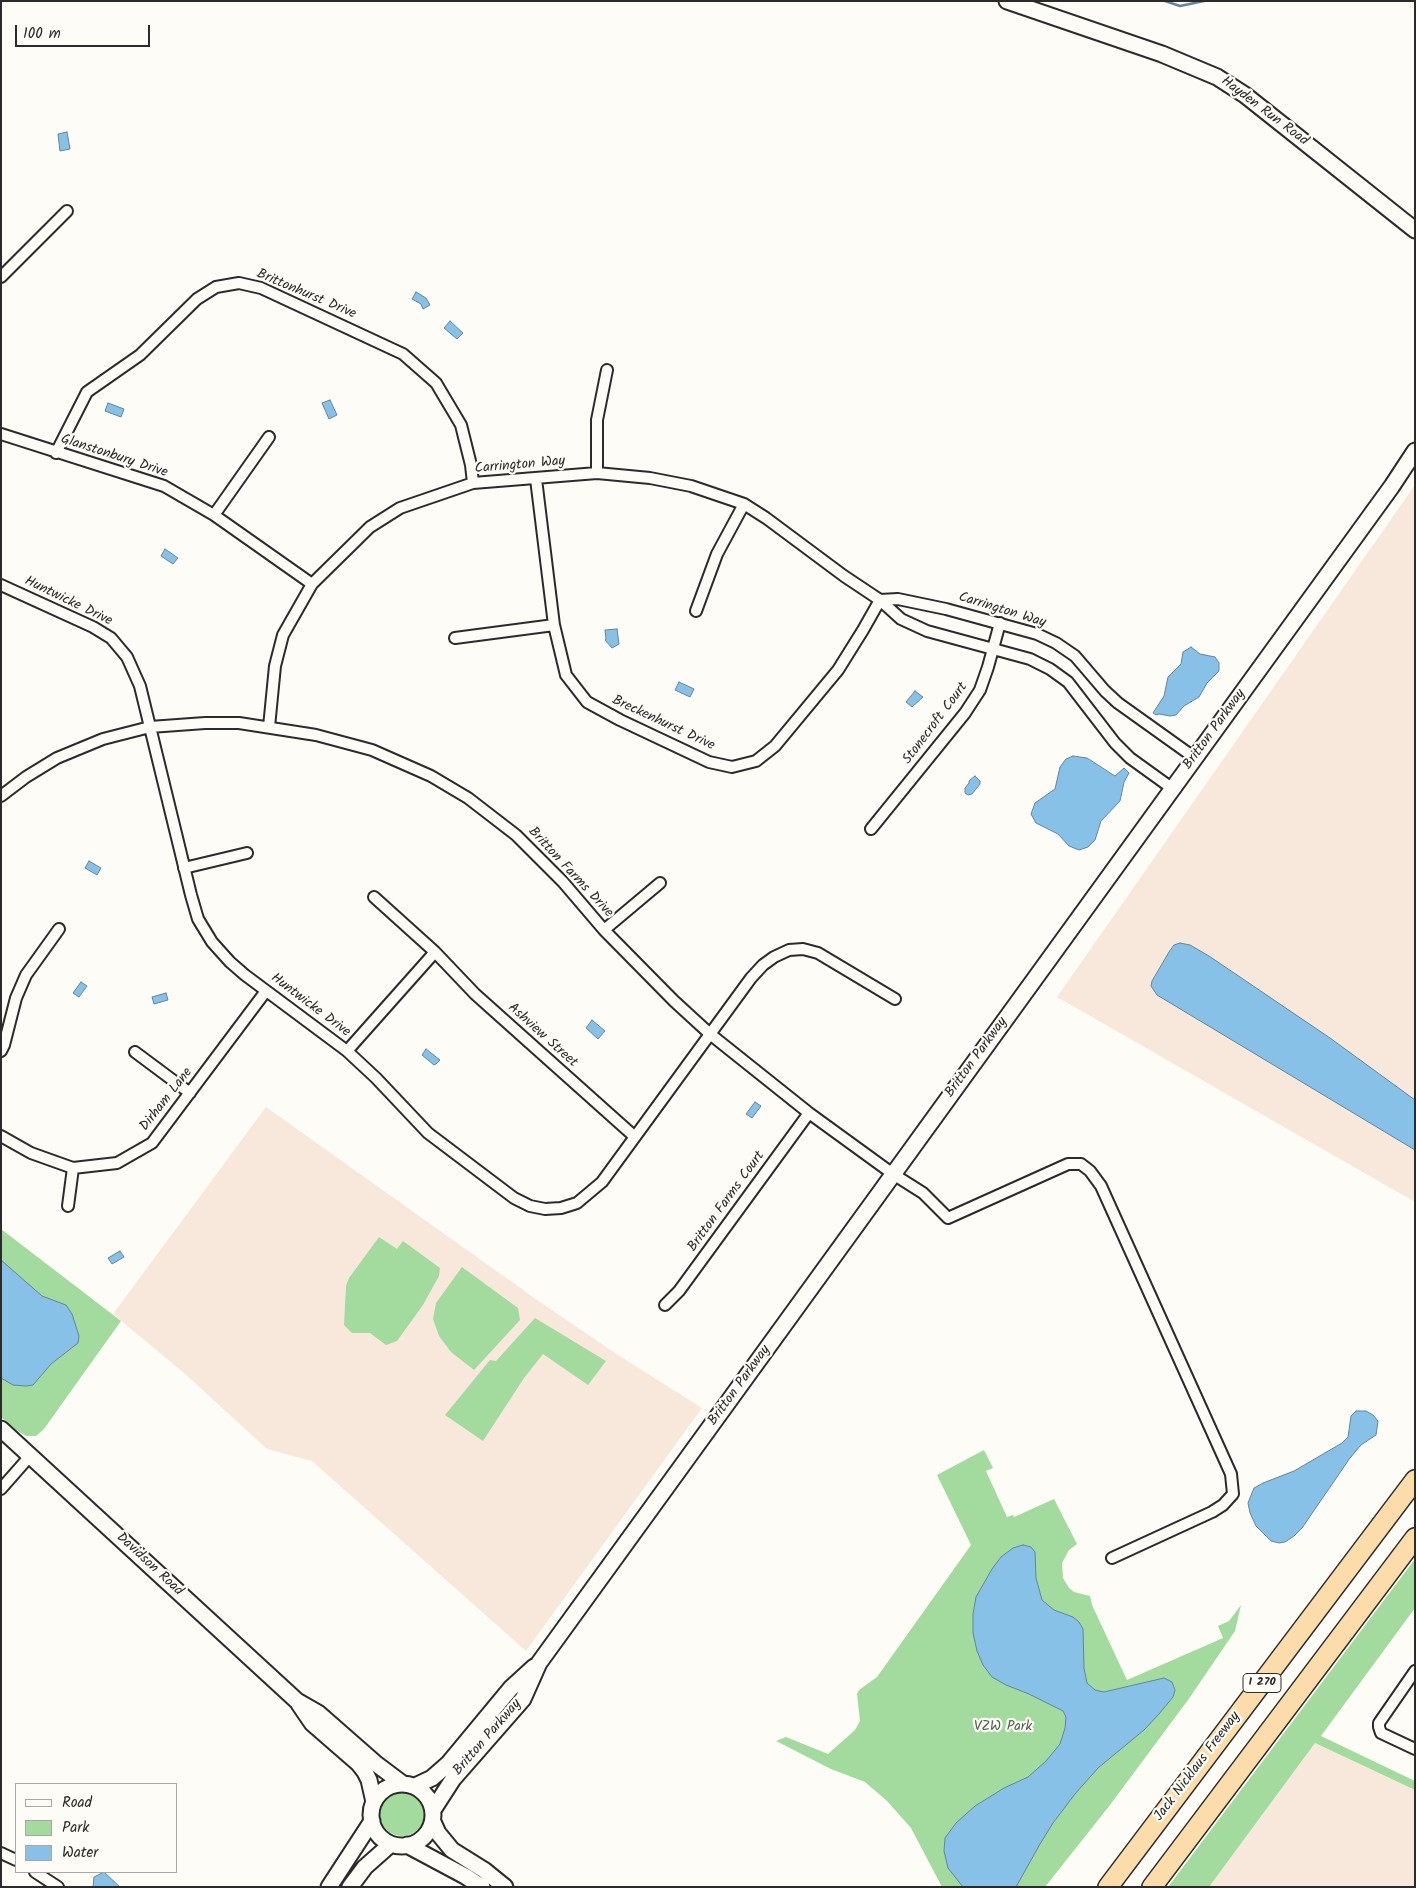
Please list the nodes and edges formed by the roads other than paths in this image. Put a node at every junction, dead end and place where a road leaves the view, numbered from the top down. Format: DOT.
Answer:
graph roads {
  1 [pos="1007,1"];
  2 [pos="67,212"];
  3 [pos="1415,230"];
  4 [pos="1,277"];
  5 [pos="607,370"];
  6 [pos="1,434"];
  7 [pos="269,437"];
  8 [pos="1415,450"];
  9 [pos="56,453"];
  10 [pos="597,473"];
  11 [pos="536,479"];
  12 [pos="473,483"];
  13 [pos="744,504"];
  14 [pos="214,515"];
  15 [pos="312,584"];
  16 [pos="1,585"];
  17 [pos="880,600"];
  18 [pos="696,611"];
  19 [pos="1000,623"];
  20 [pos="554,625"];
  21 [pos="455,638"];
  22 [pos="993,648"];
  23 [pos="269,727"];
  24 [pos="150,728"];
  25 [pos="1195,758"];
  26 [pos="1173,788"];
  27 [pos="1,796"];
  28 [pos="872,829"];
  29 [pos="247,853"];
  30 [pos="184,868"];
  31 [pos="660,883"];
  32 [pos="374,897"];
  33 [pos="60,929"];
  34 [pos="604,930"];
  35 [pos="435,952"];
  36 [pos="266,991"];
  37 [pos="895,999"];
  38 [pos="710,1034"];
  39 [pos="1,1051"];
  40 [pos="347,1051"];
  41 [pos="135,1052"];
  42 [pos="190,1093"];
  43 [pos="809,1113"];
  44 [pos="1,1136"];
  45 [pos="634,1137"];
  46 [pos="74,1168"];
  47 [pos="894,1174"];
  48 [pos="68,1206"];
  49 [pos="665,1306"];
  50 [pos="1,1429"];
  51 [pos="30,1456"];
  52 [pos="1415,1480"];
  53 [pos="1,1489"];
  54 [pos="1415,1538"];
  55 [pos="1112,1558"];
  56 [pos="539,1663"];
  57 [pos="1415,1671"];
  58 [pos="1411,1684"];
  59 [pos="297,1701"];
  60 [pos="1415,1750"];
  61 [pos="409,1785"];
  62 [pos="374,1802"];
  63 [pos="433,1816"];
  64 [pos="372,1821"];
  65 [pos="391,1844"];
  66 [pos="407,1846"];
  67 [pos="1,1853"];
  68 [pos="15,1860"];
  69 [pos="37,1873"];
  70 [pos="58,1887"];
  71 [pos="328,1887"];
  72 [pos="350,1887"];
  73 [pos="482,1887"];
  74 [pos="506,1887"];
  75 [pos="1108,1887"];
  76 [pos="1152,1887"];
  1 -- 3 [label="main road, Hayden Run Road"];
  2 -- 4 [label="street"];
  5 -- 10 [label="street"];
  6 -- 9 [label="street, Glanstonbury Drive"];
  7 -- 14 [label="street"];
  8 -- 25 [label="main road, Britton Parkway"];
  9 -- 12 [label="street, Brittonhurst Drive"];
  9 -- 14 [label="street, Glanstonbury Drive"];
  10 -- 11 [label="street, Carrington Way"];
  10 -- 13 [label="street, Carrington Way"];
  11 -- 12 [label="street, Carrington Way"];
  11 -- 20 [label="street, Breckenhurst Drive"];
  12 -- 15 [label="street, Carrington Way"];
  13 -- 17 [label="street, Carrington Way"];
  13 -- 18 [label="street"];
  14 -- 15 [label="street, Glanstonbury Drive"];
  15 -- 23 [label="street, Carrington Way"];
  16 -- 24 [label="street, Huntwicke Drive"];
  17 -- 19 [label="street, Carrington Way"];
  17 -- 20 [label="street, Breckenhurst Drive"];
  17 -- 22 [label="street, Carrington Way"];
  19 -- 22 [label="street, Stonecroft Court"];
  19 -- 25 [label="street, Carrington Way"];
  20 -- 21 [label="street"];
  22 -- 26 [label="street, Carrington Way"];
  22 -- 28 [label="street, Stonecroft Court"];
  23 -- 24 [label="street, Britton Farms Drive"];
  23 -- 34 [label="street, Britton Farms Drive"];
  24 -- 27 [label="street, Britton Farms Drive"];
  24 -- 30 [label="street, Huntwicke Drive"];
  25 -- 26 [label="main road, Britton Parkway"];
  26 -- 47 [label="main road, Britton Parkway"];
  29 -- 30 [label="street"];
  30 -- 36 [label="street, Huntwicke Drive"];
  31 -- 34 [label="street"];
  32 -- 35 [label="street, Ashview Street"];
  33 -- 39 [label="street"];
  34 -- 38 [label="street, Britton Farms Drive"];
  35 -- 40 [label="street"];
  35 -- 45 [label="street, Ashview Street"];
  36 -- 40 [label="street, Huntwicke Drive"];
  36 -- 42 [label="street, Dirham Lane"];
  37 -- 38 [label="street, Huntwicke Drive"];
  38 -- 43 [label="street, Britton Farms Drive"];
  38 -- 45 [label="street, Huntwicke Drive"];
  40 -- 45 [label="street, Huntwicke Drive"];
  41 -- 42 [label="street"];
  42 -- 46 [label="street, Dirham Lane"];
  43 -- 47 [label="street, Britton Farms Drive"];
  43 -- 49 [label="street, Britton Farms Court"];
  44 -- 46 [label="street, Dirham Lane"];
  46 -- 48 [label="street"];
  47 -- 55 [label="street, Britton Farms Drive"];
  47 -- 56 [label="main road, Britton Parkway"];
  50 -- 51 [label="main road, Davidson Road"];
  51 -- 53 [label="street"];
  51 -- 59 [label="main road, Davidson Road"];
  52 -- 75 [label="highway, Jack Nicklaus Freeway / I 270"];
  54 -- 76 [label="highway, I 270"];
  56 -- 61 [label="main road, Britton Parkway"];
  56 -- 63 [label="main road, Britton Parkway"];
  57 -- 58 [label="street"];
  58 -- 60 [label="street"];
  59 -- 61 [label="main road, Davidson Road"];
  59 -- 62 [label="main road, Davidson Road"];
  61 -- 62 [label="main road"];
  61 -- 63 [label="main road"];
  62 -- 64 [label="main road"];
  63 -- 66 [label="main road"];
  63 -- 74 [label="main road"];
  64 -- 65 [label="main road"];
  64 -- 71 [label="main road"];
  65 -- 66 [label="main road"];
  65 -- 72 [label="main road"];
  66 -- 73 [label="main road"];
  67 -- 68 [label="street"];
  69 -- 70 [label="street"];
}
